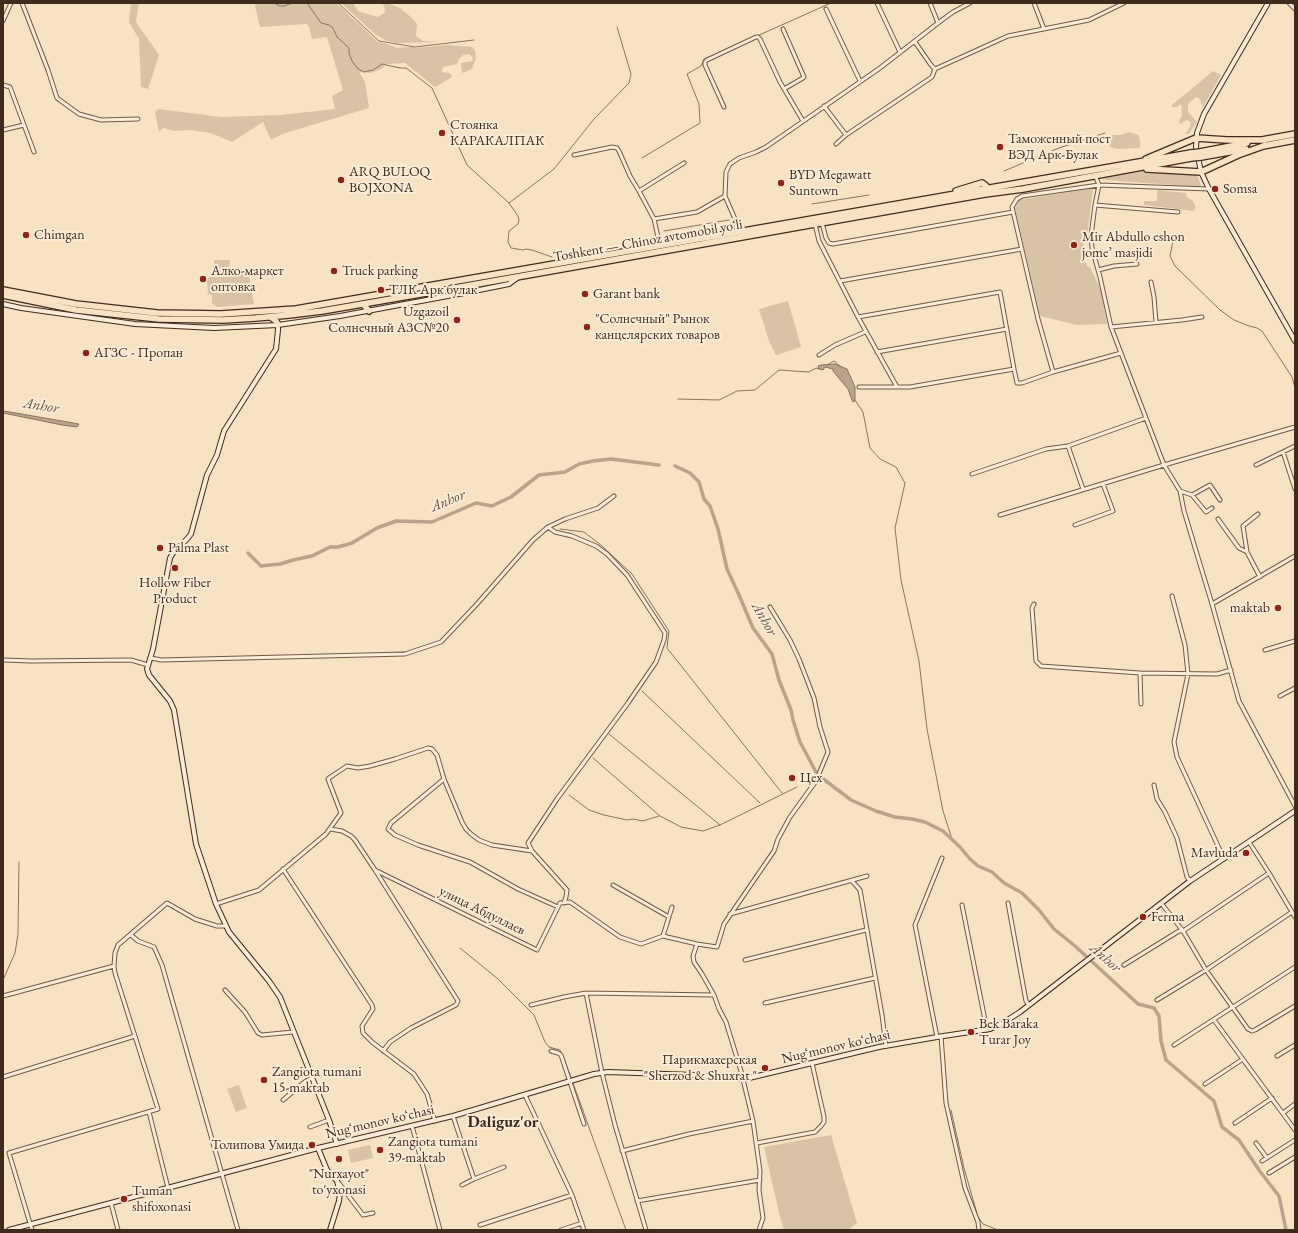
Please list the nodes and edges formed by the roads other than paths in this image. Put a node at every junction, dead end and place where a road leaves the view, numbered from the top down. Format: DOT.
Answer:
graph roads {
  1 [pos="11,3"];
  2 [pos="22,3"];
  3 [pos="878,3"];
  4 [pos="930,3"];
  5 [pos="970,3"];
  6 [pos="1034,3"];
  7 [pos="1124,3"];
  8 [pos="1289,3"];
  9 [pos="1266,4"];
  10 [pos="826,9"];
  11 [pos="1295,9"];
  12 [pos="3,21"];
  13 [pos="938,23"];
  14 [pos="783,29"];
  15 [pos="1044,29"];
  16 [pos="915,42"];
  17 [pos="900,52"];
  18 [pos="935,69"];
  19 [pos="860,81"];
  20 [pos="3,85"];
  21 [pos="784,89"];
  22 [pos="824,106"];
  23 [pos="724,107"];
  24 [pos="138,119"];
  25 [pos="803,121"];
  26 [pos="24,125"];
  27 [pos="3,130"];
  28 [pos="1295,134"];
  29 [pos="846,135"];
  30 [pos="1194,138"];
  31 [pos="1295,140"];
  32 [pos="1265,143"];
  33 [pos="836,144"];
  34 [pos="34,152"];
  35 [pos="574,155"];
  36 [pos="684,163"];
  37 [pos="1135,166"];
  38 [pos="1201,172"];
  39 [pos="1095,175"];
  40 [pos="1099,185"];
  41 [pos="1023,189"];
  42 [pos="1209,189"];
  43 [pos="639,191"];
  44 [pos="986,192"];
  45 [pos="977,193"];
  46 [pos="725,196"];
  47 [pos="1022,196"];
  48 [pos="931,199"];
  49 [pos="1095,205"];
  50 [pos="1013,212"];
  51 [pos="1178,212"];
  52 [pos="654,219"];
  53 [pos="822,223"];
  54 [pos="815,224"];
  55 [pos="737,232"];
  56 [pos="660,246"];
  57 [pos="1022,249"];
  58 [pos="1137,264"];
  59 [pos="1098,270"];
  60 [pos="519,276"];
  61 [pos="840,281"];
  62 [pos="1152,282"];
  63 [pos="433,285"];
  64 [pos="3,290"];
  65 [pos="430,292"];
  66 [pos="3,295"];
  67 [pos="429,299"];
  68 [pos="3,304"];
  69 [pos="363,304"];
  70 [pos="369,311"];
  71 [pos="271,317"];
  72 [pos="858,317"];
  73 [pos="1202,317"];
  74 [pos="1156,322"];
  75 [pos="278,325"];
  76 [pos="1111,327"];
  77 [pos="1007,329"];
  78 [pos="865,332"];
  79 [pos="1295,342"];
  80 [pos="877,352"];
  81 [pos="1122,353"];
  82 [pos="819,355"];
  83 [pos="1014,369"];
  84 [pos="1053,372"];
  85 [pos="859,387"];
  86 [pos="897,387"];
  87 [pos="1146,418"];
  88 [pos="1295,427"];
  89 [pos="1068,446"];
  90 [pos="1295,446"];
  91 [pos="1283,452"];
  92 [pos="1164,465"];
  93 [pos="1256,465"];
  94 [pos="972,474"];
  95 [pos="1103,484"];
  96 [pos="1295,488"];
  97 [pos="1083,490"];
  98 [pos="1180,491"];
  99 [pos="1192,495"];
  100 [pos="614,496"];
  101 [pos="1220,500"];
  102 [pos="1212,508"];
  103 [pos="1258,514"];
  104 [pos="1000,515"];
  105 [pos="1218,519"];
  106 [pos="1075,525"];
  107 [pos="548,527"];
  108 [pos="1247,552"];
  109 [pos="1295,556"];
  110 [pos="1260,577"];
  111 [pos="1172,596"];
  112 [pos="1034,604"];
  113 [pos="1212,604"];
  114 [pos="770,607"];
  115 [pos="1295,641"];
  116 [pos="1265,650"];
  117 [pos="150,658"];
  118 [pos="3,660"];
  119 [pos="148,665"];
  120 [pos="1231,670"];
  121 [pos="1140,674"];
  122 [pos="1188,674"];
  123 [pos="1295,688"];
  124 [pos="1280,696"];
  125 [pos="1141,704"];
  126 [pos="444,779"];
  127 [pos="1154,786"];
  128 [pos="1295,806"];
  129 [pos="1295,811"];
  130 [pos="330,829"];
  131 [pos="1248,842"];
  132 [pos="532,851"];
  133 [pos="942,858"];
  134 [pos="1224,859"];
  135 [pos="283,869"];
  136 [pos="375,870"];
  137 [pos="1269,872"];
  138 [pos="867,876"];
  139 [pos="852,881"];
  140 [pos="1190,881"];
  141 [pos="613,885"];
  142 [pos="564,903"];
  143 [pos="1008,903"];
  144 [pos="1162,903"];
  145 [pos="216,904"];
  146 [pos="962,904"];
  147 [pos="558,907"];
  148 [pos="672,907"];
  149 [pos="1292,912"];
  150 [pos="730,914"];
  151 [pos="669,917"];
  152 [pos="1295,918"];
  153 [pos="225,926"];
  154 [pos="866,930"];
  155 [pos="1183,931"];
  156 [pos="130,934"];
  157 [pos="663,936"];
  158 [pos="697,944"];
  159 [pos="745,960"];
  160 [pos="114,966"];
  161 [pos="1124,966"];
  162 [pos="1295,967"];
  163 [pos="1206,970"];
  164 [pos="876,978"];
  165 [pos="225,990"];
  166 [pos="586,993"];
  167 [pos="714,995"];
  168 [pos="3,996"];
  169 [pos="1157,1000"];
  170 [pos="765,1002"];
  171 [pos="531,1005"];
  172 [pos="1029,1005"];
  173 [pos="1295,1006"];
  174 [pos="1232,1007"];
  175 [pos="1214,1020"];
  176 [pos="986,1030"];
  177 [pos="293,1032"];
  178 [pos="135,1036"];
  179 [pos="939,1036"];
  180 [pos="1174,1045"];
  181 [pos="1295,1045"];
  182 [pos="886,1046"];
  183 [pos="383,1051"];
  184 [pos="550,1051"];
  185 [pos="1277,1056"];
  186 [pos="1243,1059"];
  187 [pos="812,1063"];
  188 [pos="602,1073"];
  189 [pos="3,1077"];
  190 [pos="312,1078"];
  191 [pos="743,1078"];
  192 [pos="569,1081"];
  193 [pos="1205,1084"];
  194 [pos="525,1095"];
  195 [pos="1272,1098"];
  196 [pos="283,1100"];
  197 [pos="1295,1104"];
  198 [pos="149,1112"];
  199 [pos="1283,1113"];
  200 [pos="452,1116"];
  201 [pos="329,1120"];
  202 [pos="435,1121"];
  203 [pos="753,1121"];
  204 [pos="1235,1122"];
  205 [pos="584,1124"];
  206 [pos="412,1126"];
  207 [pos="310,1127"];
  208 [pos="1295,1130"];
  209 [pos="1295,1140"];
  210 [pos="757,1143"];
  211 [pos="1256,1143"];
  212 [pos="337,1144"];
  213 [pos="318,1148"];
  214 [pos="622,1151"];
  215 [pos="1295,1157"];
  216 [pos="1266,1158"];
  217 [pos="1262,1161"];
  218 [pos="504,1167"];
  219 [pos="222,1173"];
  220 [pos="1269,1173"];
  221 [pos="474,1179"];
  222 [pos="760,1180"];
  223 [pos="337,1181"];
  224 [pos="462,1185"];
  225 [pos="168,1188"];
  226 [pos="572,1195"];
  227 [pos="637,1201"];
  228 [pos="110,1202"];
  229 [pos="373,1213"];
  230 [pos="582,1223"];
  231 [pos="30,1224"];
  232 [pos="480,1225"];
  233 [pos="9,1230"];
  234 [pos="32,1230"];
  235 [pos="118,1230"];
  236 [pos="238,1230"];
  237 [pos="330,1230"];
  238 [pos="440,1230"];
  239 [pos="561,1230"];
  240 [pos="584,1230"];
  241 [pos="646,1230"];
  242 [pos="760,1230"];
  243 [pos="979,1230"];
  1 -- 12 [label="street"];
  2 -- 24 [label="street"];
  3 -- 17 [label="street"];
  4 -- 13 [label="street"];
  5 -- 13 [label="street"];
  6 -- 15 [label="street"];
  7 -- 15 [label="street"];
  8 -- 11 [label="street"];
  9 -- 30 [label="main road"];
  10 -- 19 [label="street"];
  13 -- 16 [label="street"];
  14 -- 21 [label="street"];
  15 -- 18 [label="street"];
  16 -- 17 [label="street"];
  16 -- 18 [label="street"];
  17 -- 19 [label="street"];
  18 -- 29 [label="street"];
  19 -- 22 [label="street"];
  20 -- 26 [label="street"];
  21 -- 23 [label="street"];
  21 -- 25 [label="street"];
  22 -- 25 [label="street"];
  22 -- 29 [label="street"];
  25 -- 46 [label="street"];
  26 -- 27 [label="street"];
  26 -- 34 [label="street"];
  28 -- 32 [label="highway, Toshkent — Chinoz avtomobil yoʻli"];
  29 -- 33 [label="street"];
  30 -- 32 [label="highway"];
  30 -- 37 [label="highway"];
  30 -- 38 [label="main road"];
  31 -- 32 [label="highway, Toshkent — Chinoz avtomobil yoʻli"];
  32 -- 37 [label="highway, Toshkent — Chinoz avtomobil yoʻli, bridge"];
  32 -- 38 [label="highway"];
  35 -- 43 [label="street"];
  36 -- 43 [label="street"];
  37 -- 38 [label="highway"];
  37 -- 39 [label="highway, Toshkent — Chinoz avtomobil yoʻli"];
  37 -- 44 [label="highway, Toshkent — Chinoz avtomobil yoʻli"];
  38 -- 42 [label="main road"];
  39 -- 40 [label="street"];
  39 -- 41 [label="highway, Toshkent — Chinoz avtomobil yoʻli"];
  40 -- 42 [label="street"];
  40 -- 47 [label="street"];
  40 -- 49 [label="street"];
  41 -- 44 [label="highway, Toshkent — Chinoz avtomobil yoʻli"];
  41 -- 47 [label="street"];
  42 -- 79 [label="main road"];
  43 -- 52 [label="street"];
  44 -- 45 [label="highway, Toshkent — Chinoz avtomobil yoʻli"];
  44 -- 48 [label="highway"];
  45 -- 48 [label="highway, Toshkent — Chinoz avtomobil yoʻli"];
  45 -- 53 [label="highway, Toshkent — Chinoz avtomobil yoʻli"];
  46 -- 52 [label="street"];
  46 -- 55 [label="street"];
  47 -- 50 [label="street"];
  48 -- 55 [label="highway, Toshkent — Chinoz avtomobil yoʻli"];
  49 -- 51 [label="street"];
  49 -- 59 [label="street"];
  50 -- 53 [label="street"];
  50 -- 57 [label="street"];
  52 -- 56 [label="street"];
  53 -- 54 [label="highway, Toshkent — Chinoz avtomobil yoʻli"];
  54 -- 60 [label="highway, Toshkent — Chinoz avtomobil yoʻli"];
  54 -- 61 [label="street"];
  55 -- 56 [label="highway, Toshkent — Chinoz avtomobil yoʻli"];
  56 -- 63 [label="highway, Toshkent — Chinoz avtomobil yoʻli"];
  57 -- 61 [label="street"];
  57 -- 84 [label="street"];
  58 -- 59 [label="street"];
  59 -- 76 [label="street"];
  60 -- 65 [label="highway, Toshkent — Chinoz avtomobil yoʻli"];
  60 -- 67 [label="main road"];
  61 -- 72 [label="street"];
  62 -- 74 [label="street"];
  63 -- 64 [label="highway, Toshkent — Chinoz avtomobil yoʻli"];
  63 -- 65 [label="highway"];
  65 -- 67 [label="main road"];
  65 -- 69 [label="highway, Toshkent — Chinoz avtomobil yoʻli"];
  66 -- 71 [label="highway, Toshkent — Chinoz avtomobil yoʻli"];
  67 -- 70 [label="main road"];
  68 -- 75 [label="main road"];
  69 -- 70 [label="highway"];
  69 -- 71 [label="highway, Toshkent — Chinoz avtomobil yoʻli"];
  70 -- 75 [label="main road"];
  71 -- 75 [label="highway"];
  72 -- 77 [label="street"];
  72 -- 78 [label="street"];
  73 -- 74 [label="street"];
  74 -- 76 [label="street"];
  75 -- 117 [label="main road"];
  76 -- 81 [label="street"];
  77 -- 80 [label="street"];
  77 -- 83 [label="street"];
  78 -- 80 [label="street"];
  78 -- 82 [label="street"];
  80 -- 86 [label="street"];
  81 -- 84 [label="street"];
  81 -- 87 [label="street"];
  83 -- 84 [label="street"];
  83 -- 86 [label="street"];
  85 -- 86 [label="street"];
  87 -- 89 [label="street"];
  87 -- 92 [label="street"];
  88 -- 92 [label="street"];
  89 -- 94 [label="street"];
  89 -- 97 [label="street"];
  90 -- 91 [label="street"];
  91 -- 93 [label="street"];
  91 -- 96 [label="street"];
  92 -- 95 [label="street"];
  92 -- 98 [label="street"];
  95 -- 97 [label="street"];
  95 -- 106 [label="street"];
  97 -- 104 [label="street"];
  98 -- 99 [label="street"];
  98 -- 113 [label="street"];
  99 -- 101 [label="street"];
  99 -- 102 [label="street"];
  100 -- 107 [label="street"];
  103 -- 108 [label="street"];
  105 -- 108 [label="street"];
  107 -- 117 [label="street"];
  107 -- 132 [label="street"];
  108 -- 110 [label="street"];
  109 -- 110 [label="street"];
  110 -- 113 [label="street"];
  111 -- 122 [label="street"];
  112 -- 121 [label="street"];
  113 -- 120 [label="street"];
  114 -- 150 [label="street"];
  115 -- 116 [label="street"];
  117 -- 119 [label="main road"];
  118 -- 119 [label="street"];
  119 -- 145 [label="main road"];
  120 -- 122 [label="street"];
  120 -- 128 [label="street"];
  121 -- 122 [label="street"];
  121 -- 125 [label="street"];
  122 -- 134 [label="street"];
  123 -- 124 [label="street"];
  126 -- 130 [label="street"];
  126 -- 132 [label="street"];
  126 -- 147 [label="street"];
  127 -- 140 [label="street"];
  129 -- 131 [label="main road, Nugʻmonov koʻchasi"];
  130 -- 135 [label="street"];
  130 -- 136 [label="street"];
  131 -- 134 [label="main road, Nugʻmonov koʻchasi"];
  131 -- 137 [label="street"];
  132 -- 142 [label="street"];
  133 -- 179 [label="street"];
  134 -- 140 [label="main road, Nugʻmonov koʻchasi"];
  135 -- 145 [label="street"];
  135 -- 183 [label="street"];
  136 -- 147 [label="street, улица Абдуллаев"];
  136 -- 183 [label="street"];
  137 -- 149 [label="street"];
  137 -- 155 [label="street"];
  138 -- 139 [label="street"];
  139 -- 150 [label="street"];
  139 -- 154 [label="street"];
  140 -- 144 [label="main road, Nugʻmonov koʻchasi"];
  141 -- 151 [label="street"];
  142 -- 147 [label="street"];
  142 -- 157 [label="street"];
  143 -- 172 [label="street"];
  144 -- 155 [label="street"];
  144 -- 172 [label="main road, Nugʻmonov koʻchasi"];
  145 -- 153 [label="main road"];
  146 -- 176 [label="street"];
  148 -- 151 [label="street"];
  149 -- 152 [label="street"];
  149 -- 163 [label="street"];
  150 -- 158 [label="street"];
  151 -- 157 [label="street"];
  153 -- 156 [label="street"];
  153 -- 177 [label="main road"];
  154 -- 159 [label="street"];
  154 -- 164 [label="street"];
  155 -- 161 [label="street"];
  155 -- 163 [label="street"];
  156 -- 160 [label="street"];
  156 -- 219 [label="street"];
  157 -- 158 [label="street"];
  158 -- 167 [label="street"];
  160 -- 168 [label="street"];
  160 -- 178 [label="street"];
  162 -- 174 [label="street"];
  163 -- 169 [label="street"];
  163 -- 174 [label="street"];
  164 -- 170 [label="street"];
  164 -- 182 [label="street"];
  165 -- 177 [label="street"];
  166 -- 167 [label="street"];
  166 -- 171 [label="street"];
  166 -- 188 [label="street"];
  167 -- 191 [label="street"];
  172 -- 176 [label="main road, Nugʻmonov koʻchasi"];
  173 -- 174 [label="street"];
  174 -- 175 [label="street"];
  175 -- 180 [label="street"];
  175 -- 186 [label="street"];
  176 -- 179 [label="main road, Nugʻmonov koʻchasi"];
  177 -- 190 [label="main road"];
  178 -- 189 [label="street"];
  178 -- 198 [label="street"];
  179 -- 182 [label="main road, Nugʻmonov koʻchasi"];
  179 -- 243 [label="street"];
  181 -- 185 [label="street"];
  182 -- 187 [label="main road, Nugʻmonov koʻchasi"];
  183 -- 202 [label="street"];
  184 -- 192 [label="street"];
  186 -- 193 [label="street"];
  186 -- 195 [label="street"];
  187 -- 191 [label="main road, Nugʻmonov koʻchasi"];
  187 -- 210 [label="street"];
  188 -- 191 [label="main road, Nugʻmonov koʻchasi"];
  188 -- 192 [label="main road, Nugʻmonov koʻchasi"];
  188 -- 214 [label="street"];
  190 -- 196 [label="street"];
  190 -- 201 [label="main road"];
  191 -- 203 [label="street"];
  192 -- 194 [label="main road, Nugʻmonov koʻchasi"];
  192 -- 205 [label="street"];
  194 -- 200 [label="main road, Nugʻmonov koʻchasi"];
  194 -- 226 [label="street"];
  195 -- 199 [label="street"];
  195 -- 204 [label="street"];
  197 -- 199 [label="street"];
  198 -- 225 [label="street"];
  198 -- 231 [label="street"];
  199 -- 208 [label="street"];
  200 -- 202 [label="main road, Nugʻmonov koʻchasi"];
  200 -- 221 [label="street"];
  201 -- 207 [label="street"];
  201 -- 212 [label="main road"];
  202 -- 206 [label="main road, Nugʻmonov koʻchasi"];
  203 -- 210 [label="street"];
  203 -- 214 [label="street"];
  206 -- 212 [label="main road, Nugʻmonov koʻchasi"];
  206 -- 238 [label="street"];
  209 -- 216 [label="street"];
  210 -- 222 [label="street"];
  211 -- 216 [label="street"];
  212 -- 213 [label="main road, Nugʻmonov koʻchasi"];
  213 -- 219 [label="main road, Nugʻmonov koʻchasi"];
  213 -- 223 [label="main road"];
  214 -- 227 [label="street"];
  215 -- 220 [label="street"];
  216 -- 217 [label="street"];
  218 -- 221 [label="street"];
  219 -- 225 [label="main road, Nugʻmonov koʻchasi"];
  219 -- 236 [label="street"];
  221 -- 224 [label="street"];
  222 -- 227 [label="street"];
  222 -- 242 [label="street"];
  223 -- 229 [label="street"];
  223 -- 237 [label="main road"];
  225 -- 228 [label="main road, Nugʻmonov koʻchasi"];
  226 -- 230 [label="street"];
  226 -- 232 [label="street"];
  227 -- 241 [label="street"];
  228 -- 231 [label="main road, Nugʻmonov koʻchasi"];
  228 -- 235 [label="street"];
  230 -- 239 [label="street"];
  230 -- 240 [label="street"];
  231 -- 233 [label="main road, Nugʻmonov koʻchasi"];
  231 -- 234 [label="street"];
}
